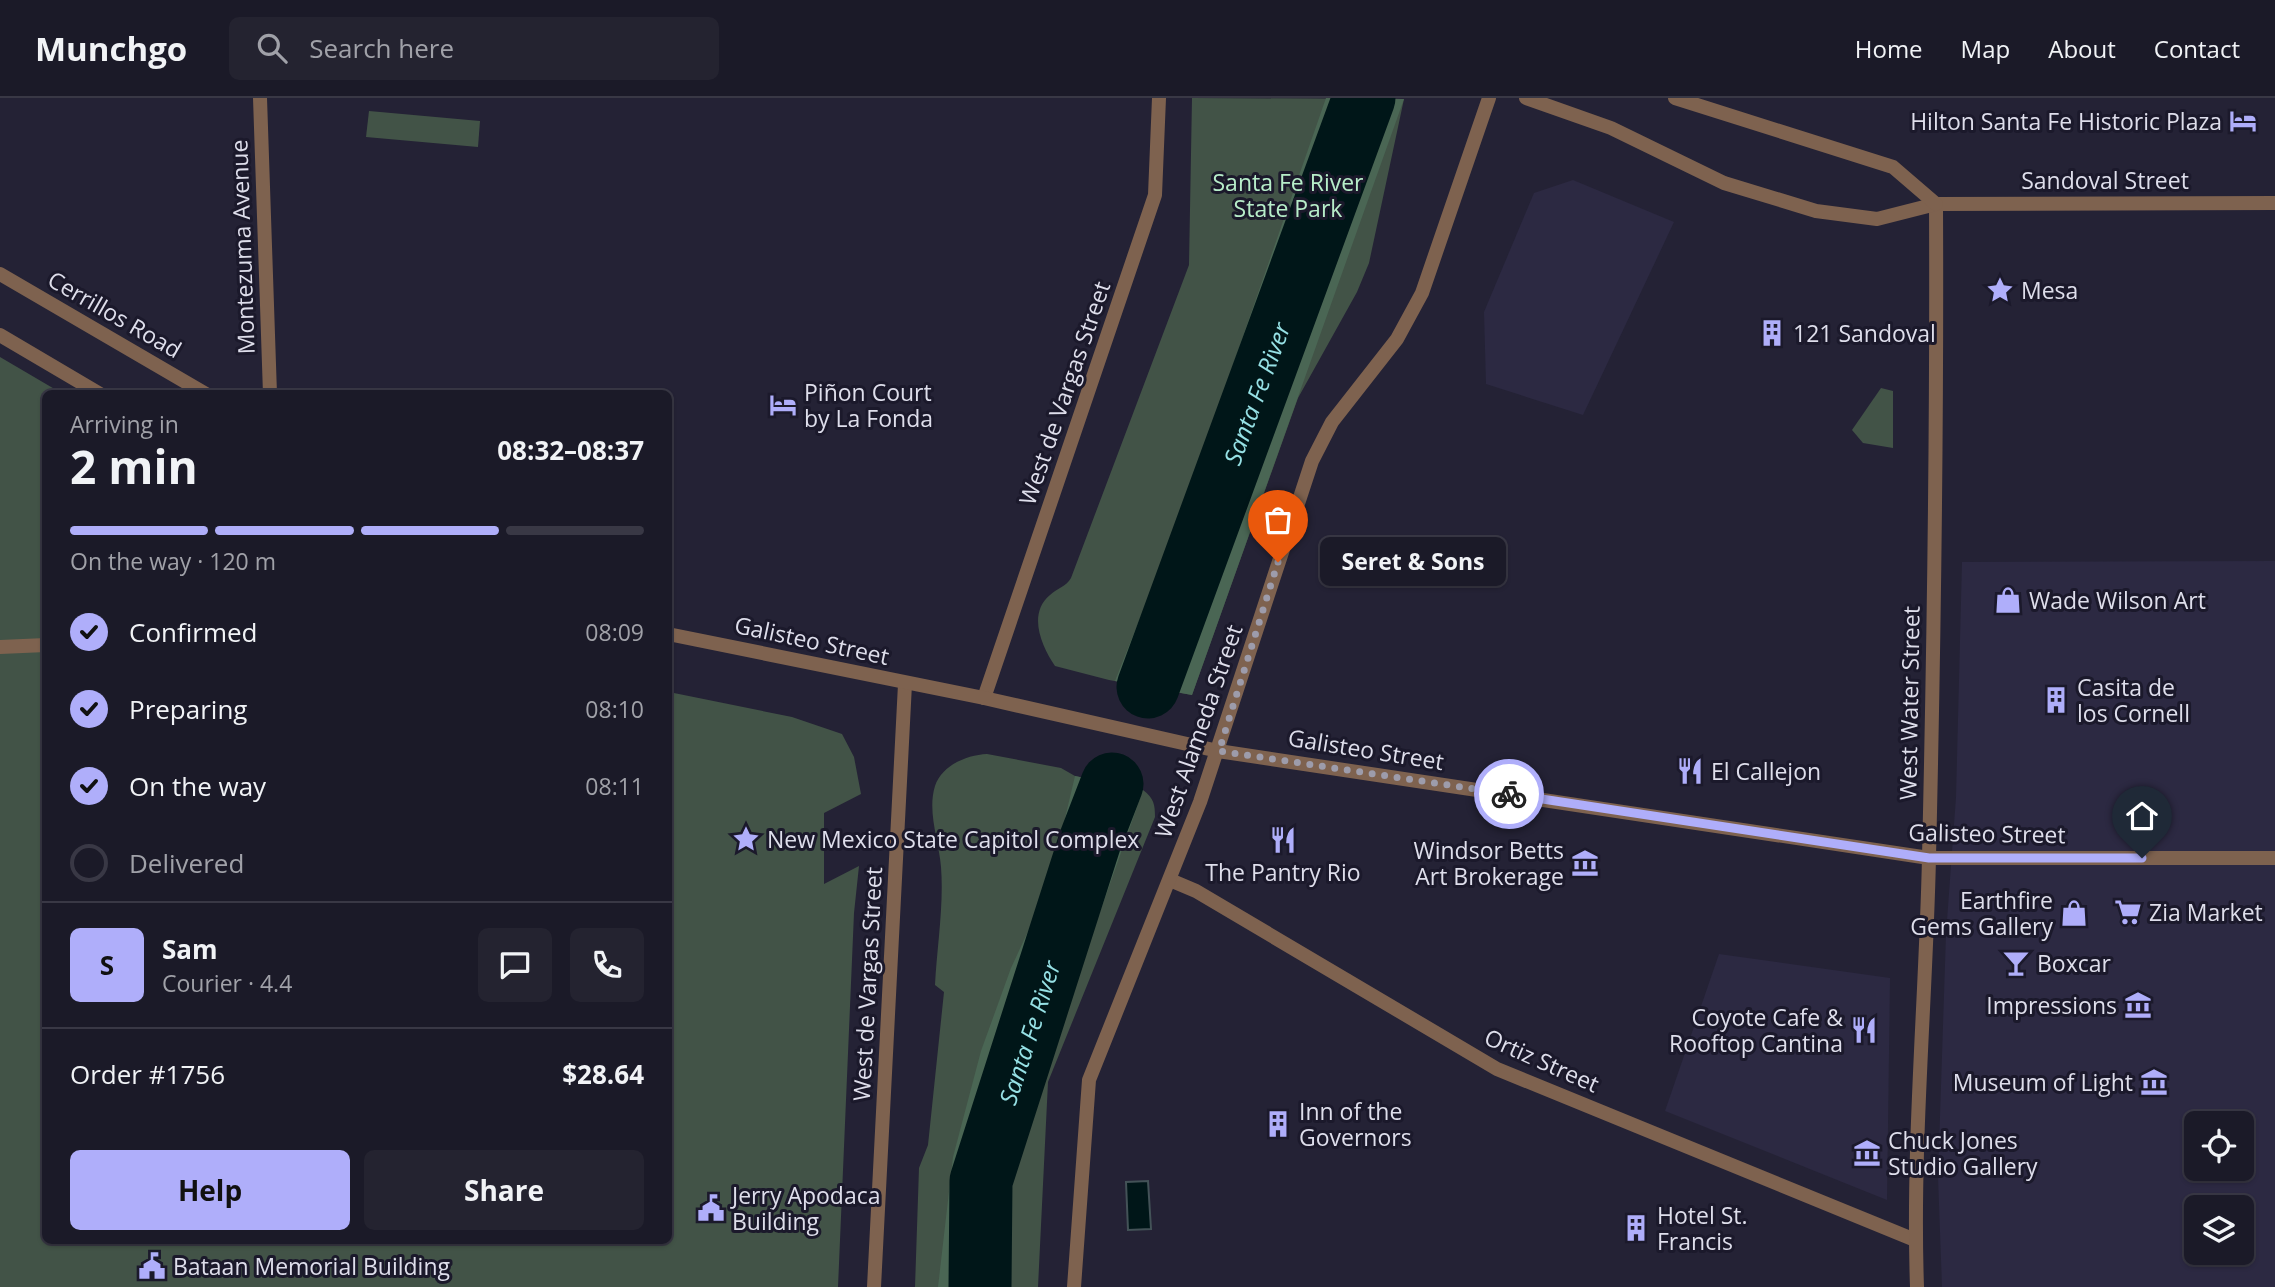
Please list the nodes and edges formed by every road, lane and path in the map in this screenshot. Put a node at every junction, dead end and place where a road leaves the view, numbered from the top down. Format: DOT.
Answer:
graph roads {
  1 [pos="260,98"];
  2 [pos="1159,98"];
  3 [pos="1489,98"];
  4 [pos="1526,98"];
  5 [pos="1675,98"];
  6 [pos="2275,202"];
  7 [pos="1936,204"];
  8 [pos="0,274"];
  9 [pos="0,335"];
  10 [pos="93,390"];
  11 [pos="199,390"];
  12 [pos="270,390"];
  13 [pos="672,635"];
  14 [pos="42,645"];
  15 [pos="0,647"];
  16 [pos="905,684"];
  17 [pos="984,698"];
  18 [pos="1219,751"];
  19 [pos="1929,858"];
  20 [pos="2275,858"];
  21 [pos="1170,880"];
  22 [pos="1915,1240"];
  23 [pos="874,1287"];
  24 [pos="1074,1287"];
  25 [pos="1917,1287"];
  1 -- 12 [label="street, Montezuma Avenue"];
  2 -- 17 [label="street, West de Vargas Street"];
  3 -- 18 [label="street, West Alameda Street"];
  4 -- 7 [label="street, Sandoval Street"];
  5 -- 7 [label="street"];
  6 -- 7 [label="street, Sandoval Street"];
  7 -- 19 [label="street, West Water Street"];
  8 -- 11 [label="street, Cerrillos Road"];
  9 -- 10 [label="street"];
  13 -- 16 [label="street, Galisteo Street"];
  14 -- 15 [label="street"];
  16 -- 17 [label="street, Galisteo Street"];
  16 -- 23 [label="street, West de Vargas Street"];
  17 -- 18 [label="street, Galisteo Street"];
  18 -- 19 [label="street, Galisteo Street"];
  18 -- 21 [label="street, West Alameda Street"];
  19 -- 20 [label="street, Galisteo Street"];
  19 -- 22 [label="street, West Water Street"];
  21 -- 22 [label="street, Ortiz Street"];
  21 -- 24 [label="street, West Alameda Street"];
  22 -- 25 [label="street, West Water Street"];
}
